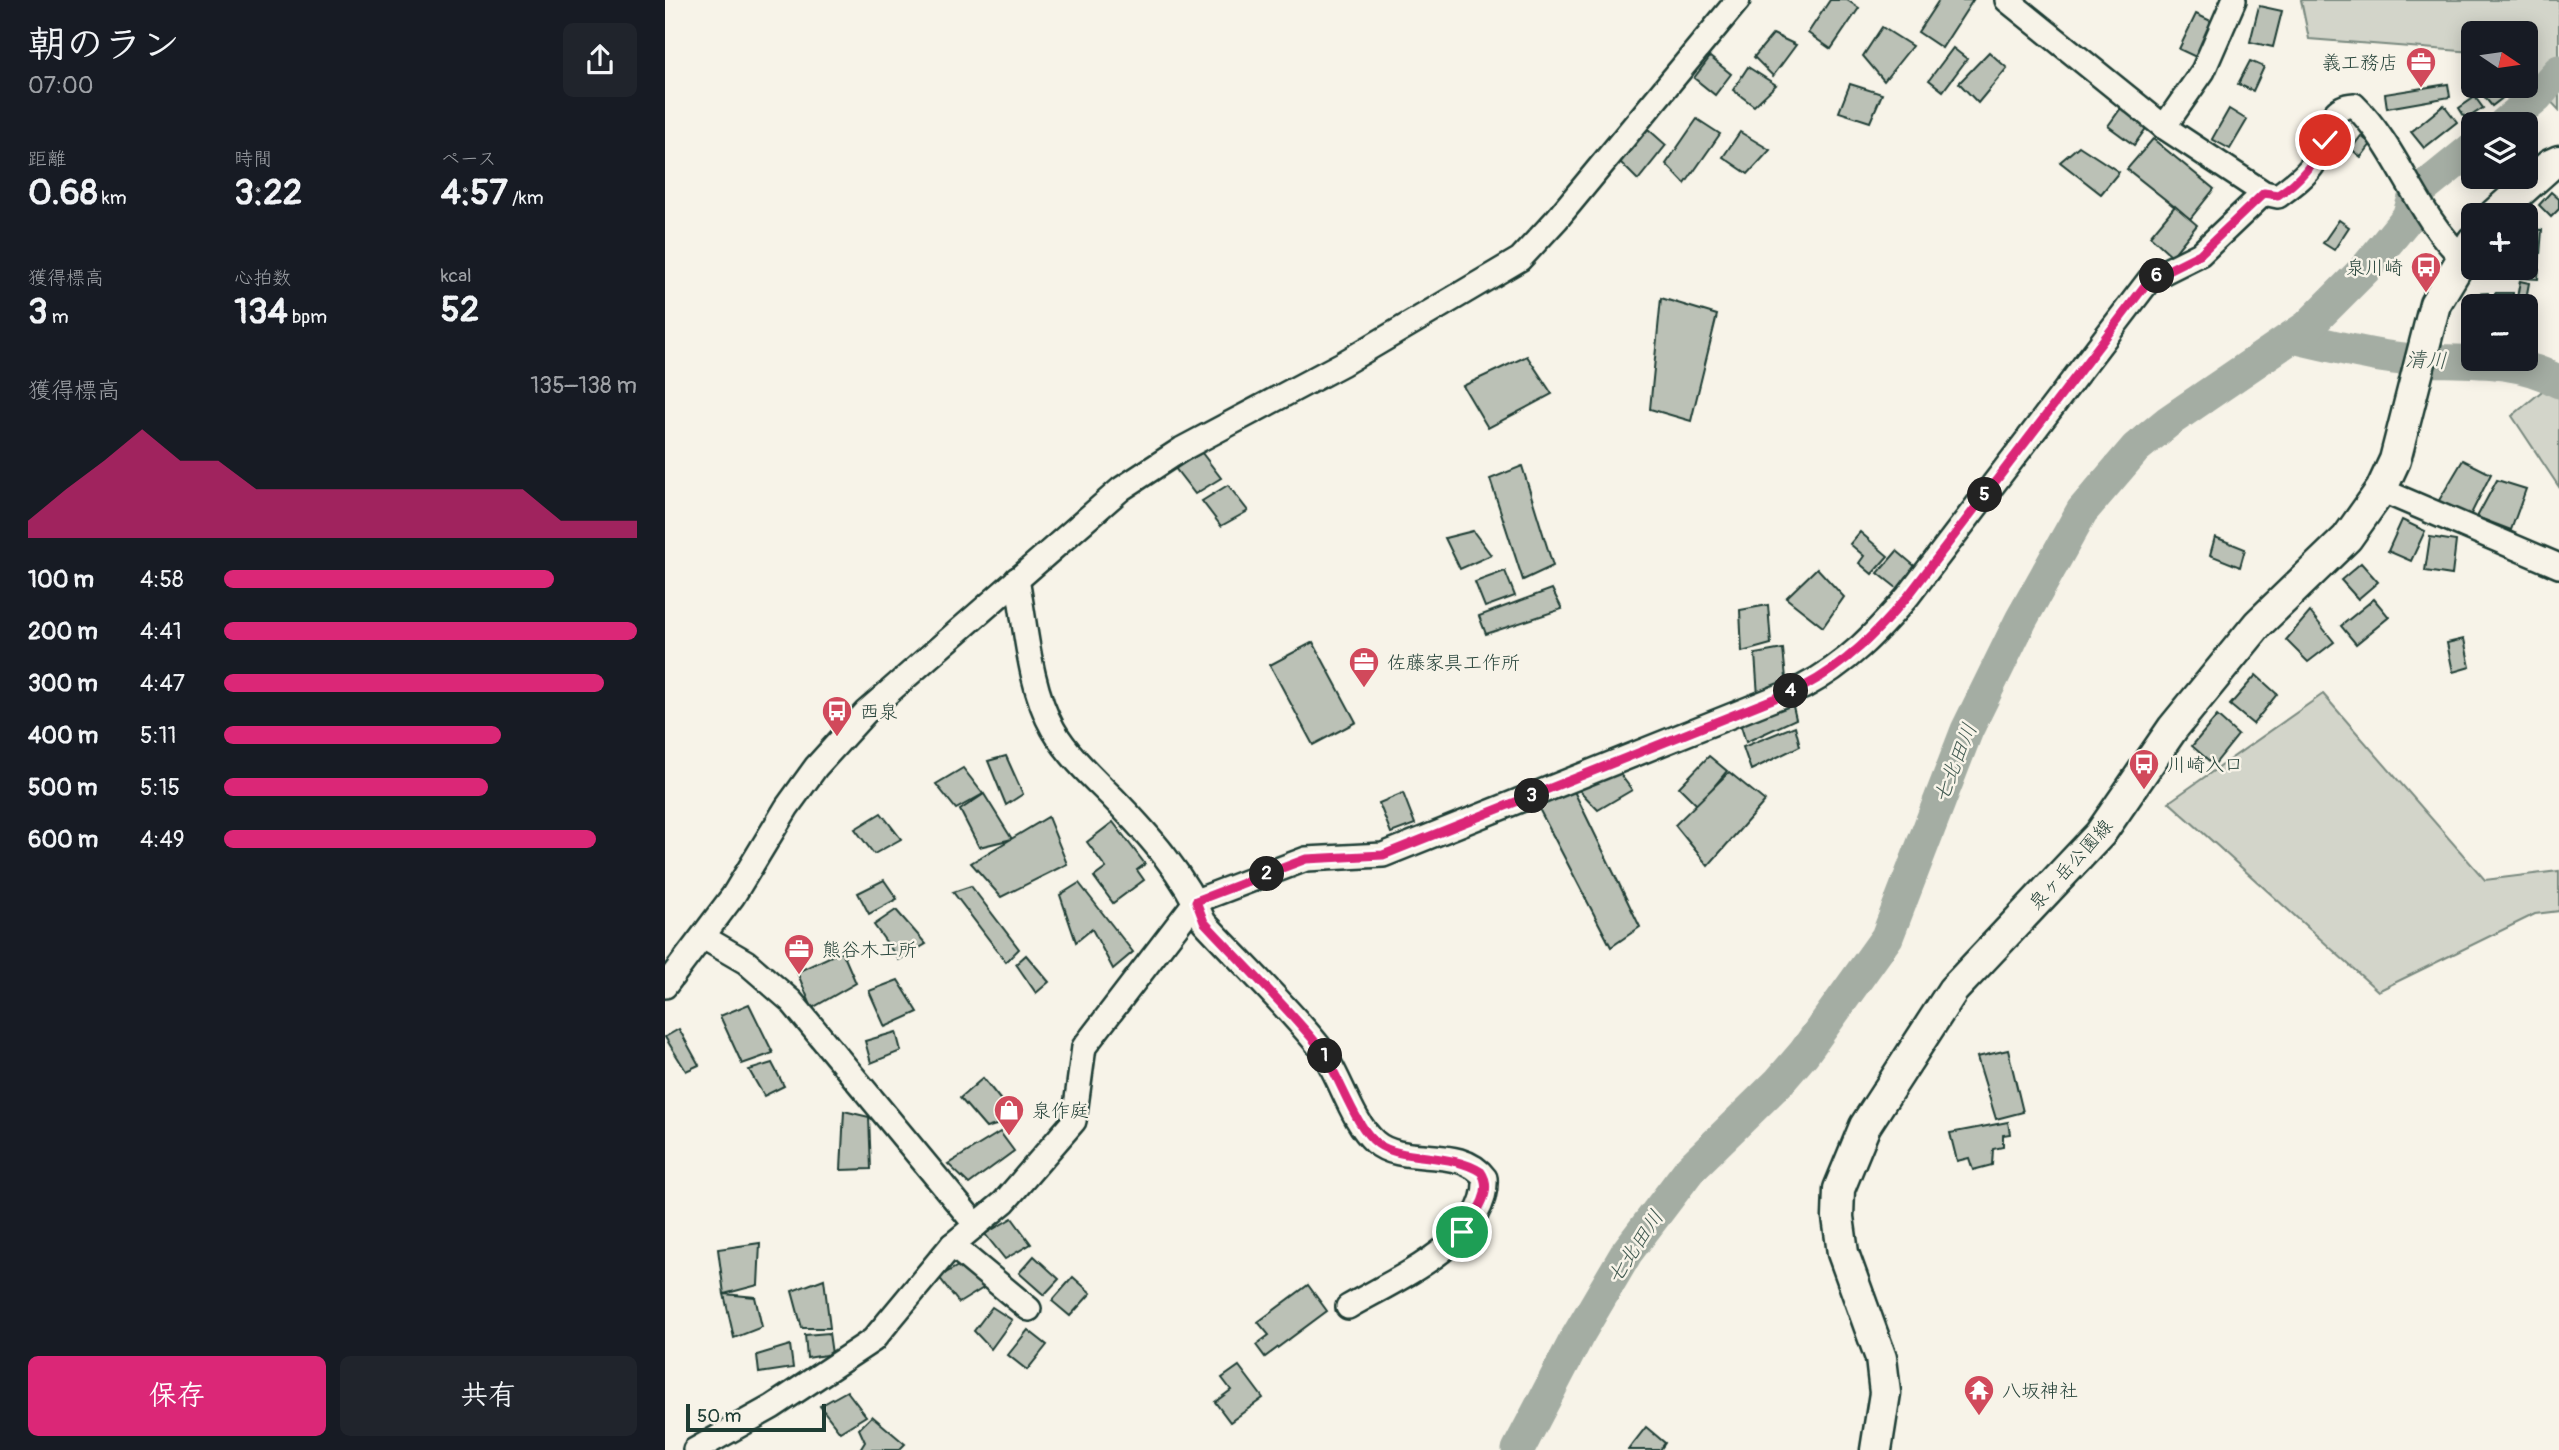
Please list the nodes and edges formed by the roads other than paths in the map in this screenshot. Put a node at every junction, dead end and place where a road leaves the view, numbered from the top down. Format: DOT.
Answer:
graph roads {
  1 [pos="1738,0"];
  2 [pos="2007,0"];
  3 [pos="2234,0"];
  4 [pos="2164,127"];
  5 [pos="2559,162"];
  6 [pos="2264,193"];
  7 [pos="2507,203"];
  8 [pos="2460,246"];
  9 [pos="2381,490"];
  10 [pos="2559,566"];
  11 [pos="1017,579"];
  12 [pos="1196,901"];
  13 [pos="703,937"];
  14 [pos="665,986"];
  15 [pos="976,1225"];
  16 [pos="952,1245"];
  17 [pos="1349,1307"];
  18 [pos="1028,1309"];
  19 [pos="695,1450"];
  20 [pos="1876,1450"];
  1 -- 11 [label="street"];
  2 -- 4 [label="street"];
  3 -- 4 [label="street"];
  4 -- 6 [label="street"];
  5 -- 7 [label="main road"];
  6 -- 8 [label="street"];
  6 -- 12 [label="street"];
  8 -- 9 [label="main road, 泉ヶ岳公園線"];
  9 -- 10 [label="street"];
  9 -- 20 [label="main road, 泉ヶ岳公園線"];
  11 -- 12 [label="street"];
  11 -- 13 [label="street"];
  12 -- 15 [label="street"];
  12 -- 17 [label="street"];
  13 -- 14 [label="street"];
  13 -- 15 [label="street"];
  15 -- 16 [label="street"];
  16 -- 18 [label="street"];
  16 -- 19 [label="street"];
}
